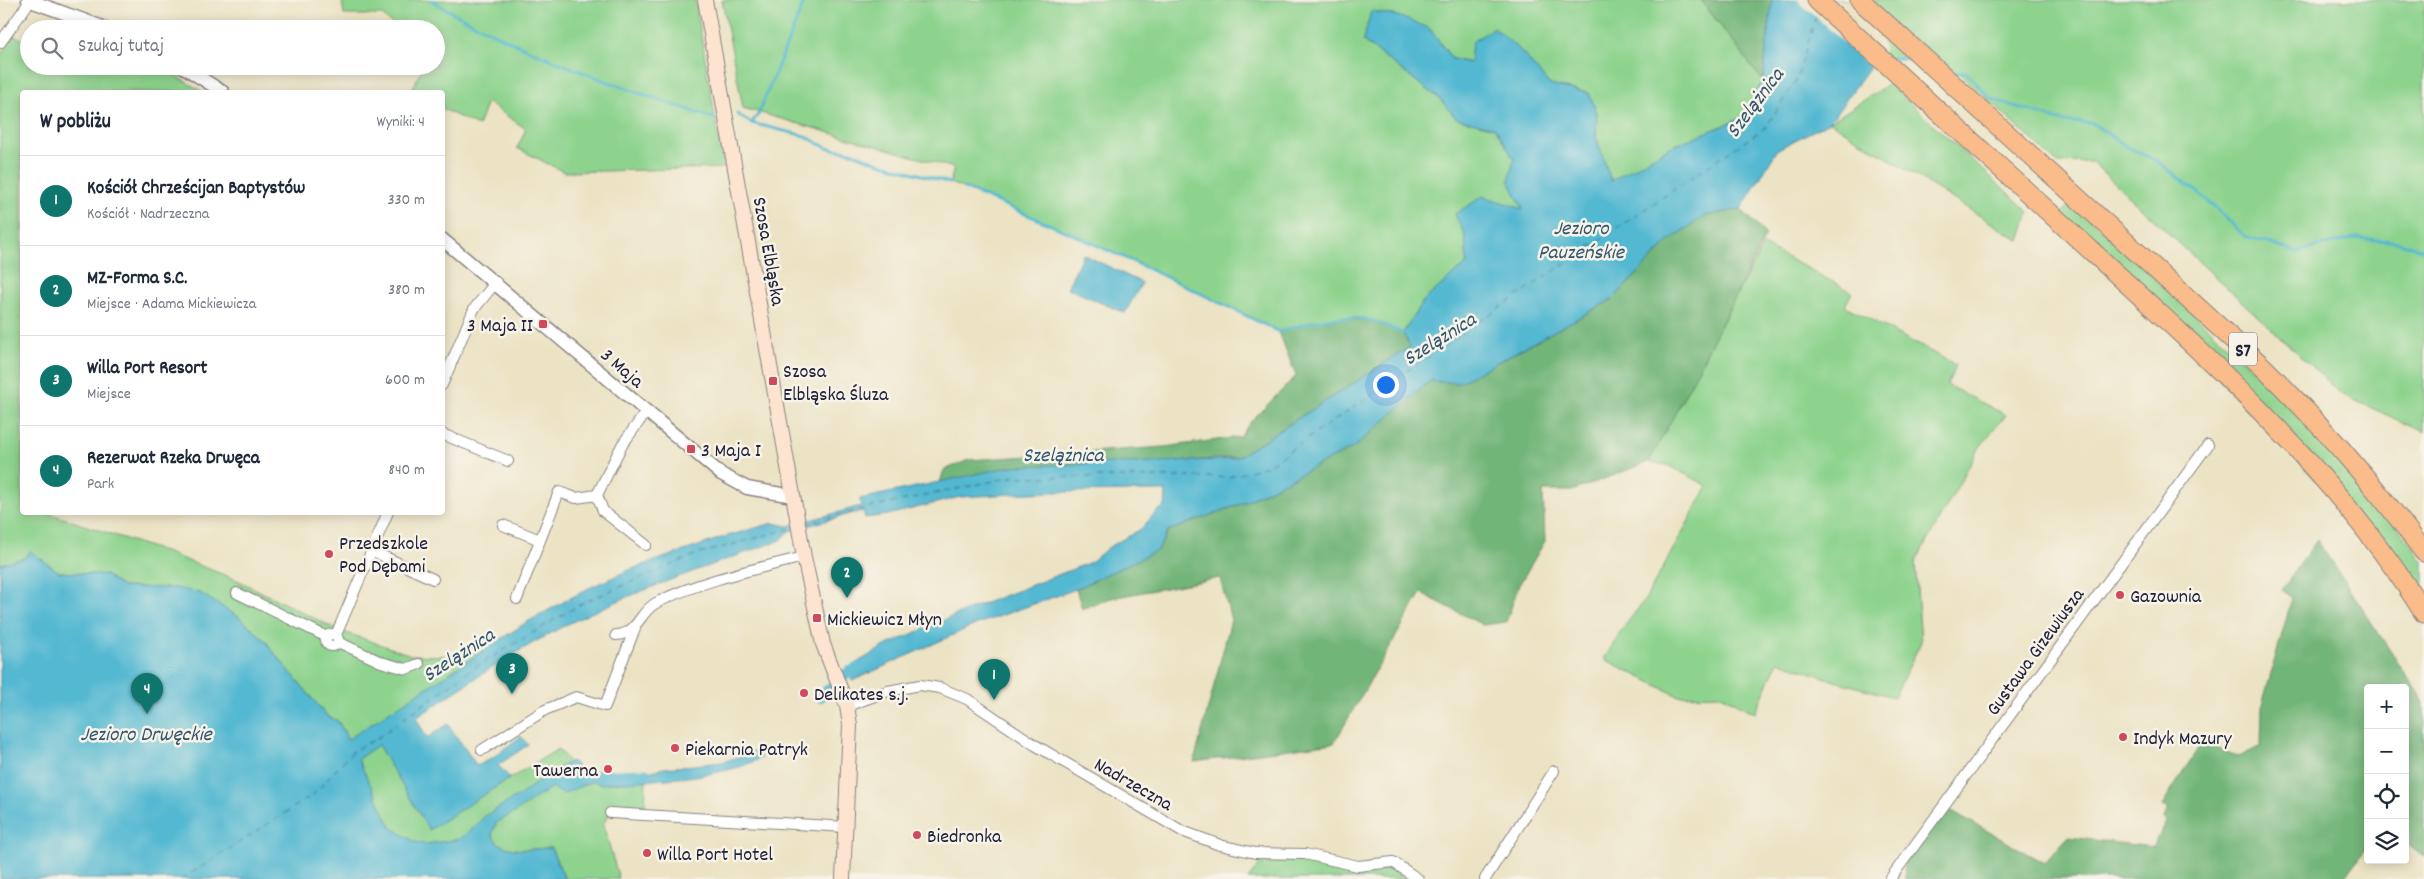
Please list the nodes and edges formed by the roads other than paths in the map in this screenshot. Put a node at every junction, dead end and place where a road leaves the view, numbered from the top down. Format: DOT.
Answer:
graph roads {
  1 [pos="29,0"];
  2 [pos="705,0"];
  3 [pos="1816,0"];
  4 [pos="1860,0"];
  5 [pos="83,20"];
  6 [pos="0,43"];
  7 [pos="196,75"];
  8 [pos="220,90"];
  9 [pos="445,241"];
  10 [pos="496,282"];
  11 [pos="445,378"];
  12 [pos="646,412"];
  13 [pos="445,435"];
  14 [pos="2208,445"];
  15 [pos="508,461"];
  16 [pos="597,495"];
  17 [pos="794,502"];
  18 [pos="387,515"];
  19 [pos="503,525"];
  20 [pos="540,540"];
  21 [pos="646,545"];
  22 [pos="372,551"];
  23 [pos="2424,552"];
  24 [pos="803,553"];
  25 [pos="434,579"];
  26 [pos="237,593"];
  27 [pos="517,599"];
  28 [pos="2424,613"];
  29 [pos="635,628"];
  30 [pos="616,635"];
  31 [pos="334,638"];
  32 [pos="419,664"];
  33 [pos="847,706"];
  34 [pos="482,750"];
  35 [pos="1554,770"];
  36 [pos="610,813"];
  37 [pos="847,827"];
  38 [pos="843,879"];
  39 [pos="1418,879"];
  40 [pos="1485,879"];
  41 [pos="1890,879"];
  1 -- 5 [label="street"];
  1 -- 6 [label="street"];
  2 -- 17 [label="main road, Szosa Elbląska"];
  3 -- 28 [label="highway, S7"];
  4 -- 23 [label="highway, S7"];
  7 -- 8 [label="street"];
  9 -- 10 [label="street, 3 Maja"];
  10 -- 11 [label="street"];
  10 -- 12 [label="street, 3 Maja"];
  12 -- 16 [label="street"];
  12 -- 17 [label="street, 3 Maja"];
  13 -- 15 [label="street"];
  14 -- 41 [label="street, Gustawa Gizewiusza"];
  16 -- 20 [label="street"];
  16 -- 21 [label="street"];
  17 -- 24 [label="main road, Szosa Elbląska"];
  18 -- 22 [label="street"];
  19 -- 20 [label="street"];
  20 -- 27 [label="street"];
  22 -- 25 [label="street"];
  22 -- 31 [label="street"];
  24 -- 29 [label="street"];
  24 -- 33 [label="main road, Szosa Elbląska"];
  26 -- 31 [label="street"];
  29 -- 30 [label="street"];
  29 -- 34 [label="street"];
  31 -- 32 [label="street"];
  33 -- 37 [label="main road, Szosa Elbląska"];
  33 -- 39 [label="street, Nadrzeczna"];
  35 -- 40 [label="street"];
  36 -- 37 [label="street"];
  37 -- 38 [label="main road, Szosa Elbląska"];
}
